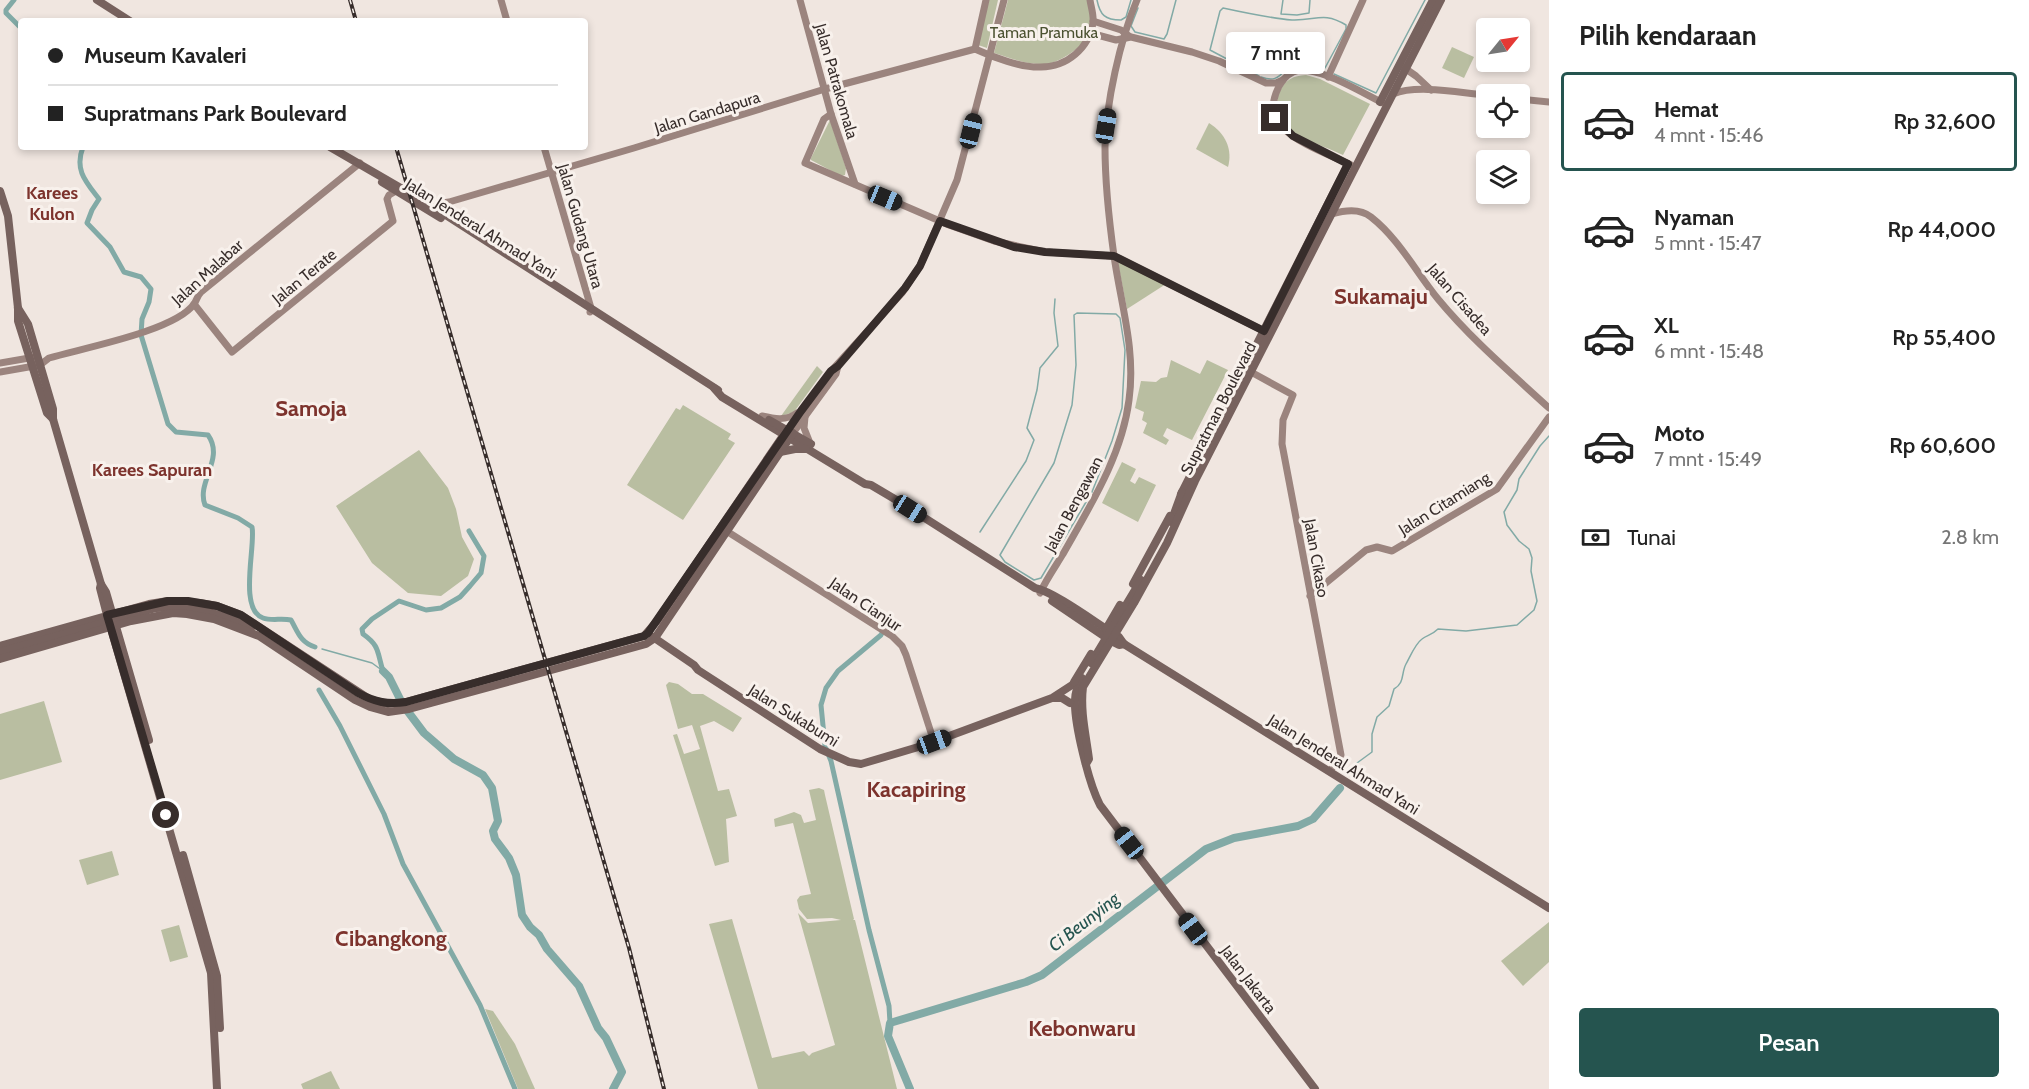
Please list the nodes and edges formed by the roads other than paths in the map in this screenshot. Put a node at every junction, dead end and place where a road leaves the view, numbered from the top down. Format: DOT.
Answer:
graph roads {
  1 [pos="97,0"];
  2 [pos="501,0"];
  3 [pos="800,0"];
  4 [pos="986,0"];
  5 [pos="1004,0"];
  6 [pos="1090,0"];
  7 [pos="1137,0"];
  8 [pos="1363,0"];
  9 [pos="1433,0"];
  10 [pos="1441,0"];
  11 [pos="125,18"];
  12 [pos="506,18"];
  13 [pos="1093,21"];
  14 [pos="1090,33"];
  15 [pos="1127,36"];
  16 [pos="975,50"];
  17 [pos="990,55"];
  18 [pos="1403,67"];
  19 [pos="1328,77"];
  20 [pos="1283,80"];
  21 [pos="1266,83"];
  22 [pos="825,89"];
  23 [pos="1431,90"];
  24 [pos="1393,94"];
  25 [pos="1476,94"];
  26 [pos="1274,97"];
  27 [pos="1530,100"];
  28 [pos="1549,102"];
  29 [pos="1384,104"];
  30 [pos="831,114"];
  31 [pos="335,150"];
  32 [pos="545,150"];
  33 [pos="356,164"];
  34 [pos="1352,166"];
  35 [pos="849,168"];
  36 [pos="551,172"];
  37 [pos="842,178"];
  38 [pos="855,184"];
  39 [pos="0,191"];
  40 [pos="396,191"];
  41 [pos="449,202"];
  42 [pos="1338,202"];
  43 [pos="430,205"];
  44 [pos="1351,211"];
  45 [pos="1332,214"];
  46 [pos="451,219"];
  47 [pos="940,221"];
  48 [pos="1114,256"];
  49 [pos="534,275"];
  50 [pos="194,304"];
  51 [pos="593,311"];
  52 [pos="1264,331"];
  53 [pos="33,357"];
  54 [pos="49,358"];
  55 [pos="0,363"];
  56 [pos="36,366"];
  57 [pos="0,372"];
  58 [pos="1251,372"];
  59 [pos="714,388"];
  60 [pos="1549,408"];
  61 [pos="803,412"];
  62 [pos="762,416"];
  63 [pos="1549,417"];
  64 [pos="770,426"];
  65 [pos="788,434"];
  66 [pos="811,448"];
  67 [pos="777,450"];
  68 [pos="1182,492"];
  69 [pos="728,532"];
  70 [pos="1040,592"];
  71 [pos="104,595"];
  72 [pos="1310,596"];
  73 [pos="127,609"];
  74 [pos="110,614"];
  75 [pos="131,621"];
  76 [pos="94,625"];
  77 [pos="113,626"];
  78 [pos="1105,629"];
  79 [pos="261,633"];
  80 [pos="1114,635"];
  81 [pos="649,637"];
  82 [pos="117,641"];
  83 [pos="0,646"];
  84 [pos="0,652"];
  85 [pos="0,659"];
  86 [pos="1072,685"];
  87 [pos="1052,698"];
  88 [pos="1070,703"];
  89 [pos="934,742"];
  90 [pos="1086,764"];
  91 [pos="1330,771"];
  92 [pos="1549,908"];
  93 [pos="217,1089"];
  94 [pos="221,1089"];
  95 [pos="1315,1089"];
  1 -- 11 [label="main road"];
  2 -- 12 [label="street"];
  3 -- 22 [label="street, Jalan Patrakomala"];
  4 -- 16 [label="street"];
  5 -- 17 [label="street"];
  6 -- 13 [label="street"];
  7 -- 15 [label="street, Jalan Bengawan"];
  8 -- 19 [label="street"];
  9 -- 18 [label="main road, Supratman Boulevard"];
  10 -- 18 [label="main road, Supratman Boulevard"];
  13 -- 14 [label="street"];
  13 -- 15 [label="street"];
  14 -- 15 [label="street"];
  14 -- 17 [label="street"];
  15 -- 21 [label="street"];
  15 -- 48 [label="street, Jalan Bengawan"];
  16 -- 17 [label="street"];
  16 -- 22 [label="street, Jalan Gandapura"];
  17 -- 47 [label="street"];
  18 -- 23 [label="street"];
  18 -- 24 [label="main road, Supratman Boulevard"];
  18 -- 29 [label="main road, Supratman Boulevard"];
  19 -- 20 [label="street"];
  19 -- 29 [label="street"];
  20 -- 21 [label="street"];
  20 -- 26 [label="street"];
  21 -- 26 [label="street"];
  22 -- 30 [label="street, Jalan Patrakomala"];
  22 -- 36 [label="street, Jalan Gandapura"];
  23 -- 24 [label="street"];
  23 -- 25 [label="street"];
  24 -- 29 [label="main road, Supratman Boulevard"];
  26 -- 34 [label="street"];
  27 -- 28 [label="street"];
  29 -- 34 [label="main road, Supratman Boulevard"];
  30 -- 35 [label="street, Jalan Patrakomala"];
  30 -- 37 [label="street"];
  31 -- 33 [label="main road, Jalan Jenderal Ahmad Yani"];
  32 -- 36 [label="street, Jalan Gudang Utara"];
  33 -- 40 [label="main road, Jalan Jenderal Ahmad Yani"];
  33 -- 43 [label="main road, Jalan Jenderal Ahmad Yani"];
  33 -- 50 [label="street, Jalan Malabar"];
  34 -- 42 [label="main road, Supratman Boulevard"];
  34 -- 52 [label="main road, Supratman Boulevard"];
  35 -- 37 [label="street"];
  35 -- 38 [label="street, Jalan Patrakomala"];
  36 -- 41 [label="street, Jalan Gandapura"];
  36 -- 51 [label="street, Jalan Gudang Utara"];
  37 -- 38 [label="street"];
  38 -- 47 [label="street"];
  39 -- 53 [label="main road"];
  40 -- 49 [label="main road, Jalan Jenderal Ahmad Yani"];
  40 -- 50 [label="street, Jalan Terate"];
  41 -- 43 [label="street, Jalan Gandapura"];
  41 -- 46 [label="street"];
  42 -- 44 [label="street, Jalan Cisadea"];
  42 -- 45 [label="main road, Supratman Boulevard"];
  43 -- 46 [label="main road, Jalan Jenderal Ahmad Yani"];
  44 -- 45 [label="street"];
  44 -- 60 [label="street, Jalan Cisadea"];
  45 -- 58 [label="main road, Supratman Boulevard"];
  46 -- 49 [label="main road, Jalan Jenderal Ahmad Yani"];
  47 -- 48 [label="street"];
  47 -- 61 [label="street"];
  48 -- 52 [label="street"];
  48 -- 70 [label="street, Jalan Bengawan"];
  49 -- 51 [label="main road, Jalan Jenderal Ahmad Yani"];
  50 -- 54 [label="street, Jalan Malabar"];
  51 -- 59 [label="main road, Jalan Jenderal Ahmad Yani"];
  52 -- 68 [label="main road, Supratman Boulevard"];
  53 -- 54 [label="street, Jalan Malabar"];
  53 -- 55 [label="street, Jalan Malabar"];
  53 -- 56 [label="main road"];
  54 -- 56 [label="street, Jalan Malabar"];
  56 -- 57 [label="street, Jalan Malabar"];
  56 -- 71 [label="main road"];
  58 -- 72 [label="street, Jalan Cikaso"];
  58 -- 80 [label="main road, Supratman Boulevard"];
  59 -- 62 [label="main road, Jalan Jenderal Ahmad Yani"];
  59 -- 64 [label="main road, Jalan Jenderal Ahmad Yani"];
  61 -- 62 [label="street"];
  61 -- 65 [label="street"];
  61 -- 66 [label="street"];
  62 -- 65 [label="main road, Jalan Jenderal Ahmad Yani"];
  63 -- 72 [label="street, Jalan Citamiang"];
  64 -- 65 [label="main road, Jalan Jenderal Ahmad Yani"];
  64 -- 67 [label="main road"];
  65 -- 66 [label="main road, Jalan Jenderal Ahmad Yani"];
  65 -- 67 [label="main road"];
  66 -- 67 [label="main road"];
  66 -- 70 [label="main road, Jalan Jenderal Ahmad Yani"];
  67 -- 69 [label="main road"];
  67 -- 81 [label="main road"];
  68 -- 78 [label="main road, Supratman Boulevard"];
  68 -- 90 [label="main road, Jalan Jakarta"];
  69 -- 81 [label="main road"];
  69 -- 89 [label="street, Jalan Cianjur"];
  70 -- 78 [label="main road, Jalan Jenderal Ahmad Yani"];
  71 -- 73 [label="main road"];
  71 -- 74 [label="main road"];
  71 -- 76 [label="main road"];
  72 -- 91 [label="street, Jalan Cikaso"];
  73 -- 74 [label="main road"];
  73 -- 79 [label="main road"];
  74 -- 76 [label="main road"];
  74 -- 77 [label="main road"];
  75 -- 77 [label="main road"];
  75 -- 79 [label="main road"];
  75 -- 82 [label="main road"];
  76 -- 77 [label="main road"];
  76 -- 79 [label="main road"];
  76 -- 82 [label="main road"];
  76 -- 83 [label="main road"];
  76 -- 84 [label="main road"];
  76 -- 85 [label="main road"];
  77 -- 82 [label="main road"];
  78 -- 80 [label="main road, Jalan Jenderal Ahmad Yani"];
  78 -- 86 [label="main road, Jalan Jakarta"];
  79 -- 81 [label="main road"];
  80 -- 90 [label="main road, Jalan Jakarta"];
  80 -- 91 [label="main road, Jalan Jenderal Ahmad Yani"];
  81 -- 89 [label="main road, Jalan Sukabumi"];
  82 -- 93 [label="main road"];
  82 -- 94 [label="main road"];
  86 -- 87 [label="main road, Jalan Sukabumi"];
  86 -- 88 [label="main road, Jalan Jakarta"];
  87 -- 88 [label="main road"];
  87 -- 89 [label="main road, Jalan Sukabumi"];
  88 -- 90 [label="main road, Jalan Jakarta"];
  90 -- 95 [label="main road, Jalan Jakarta"];
  91 -- 92 [label="main road, Jalan Jenderal Ahmad Yani"];
}
